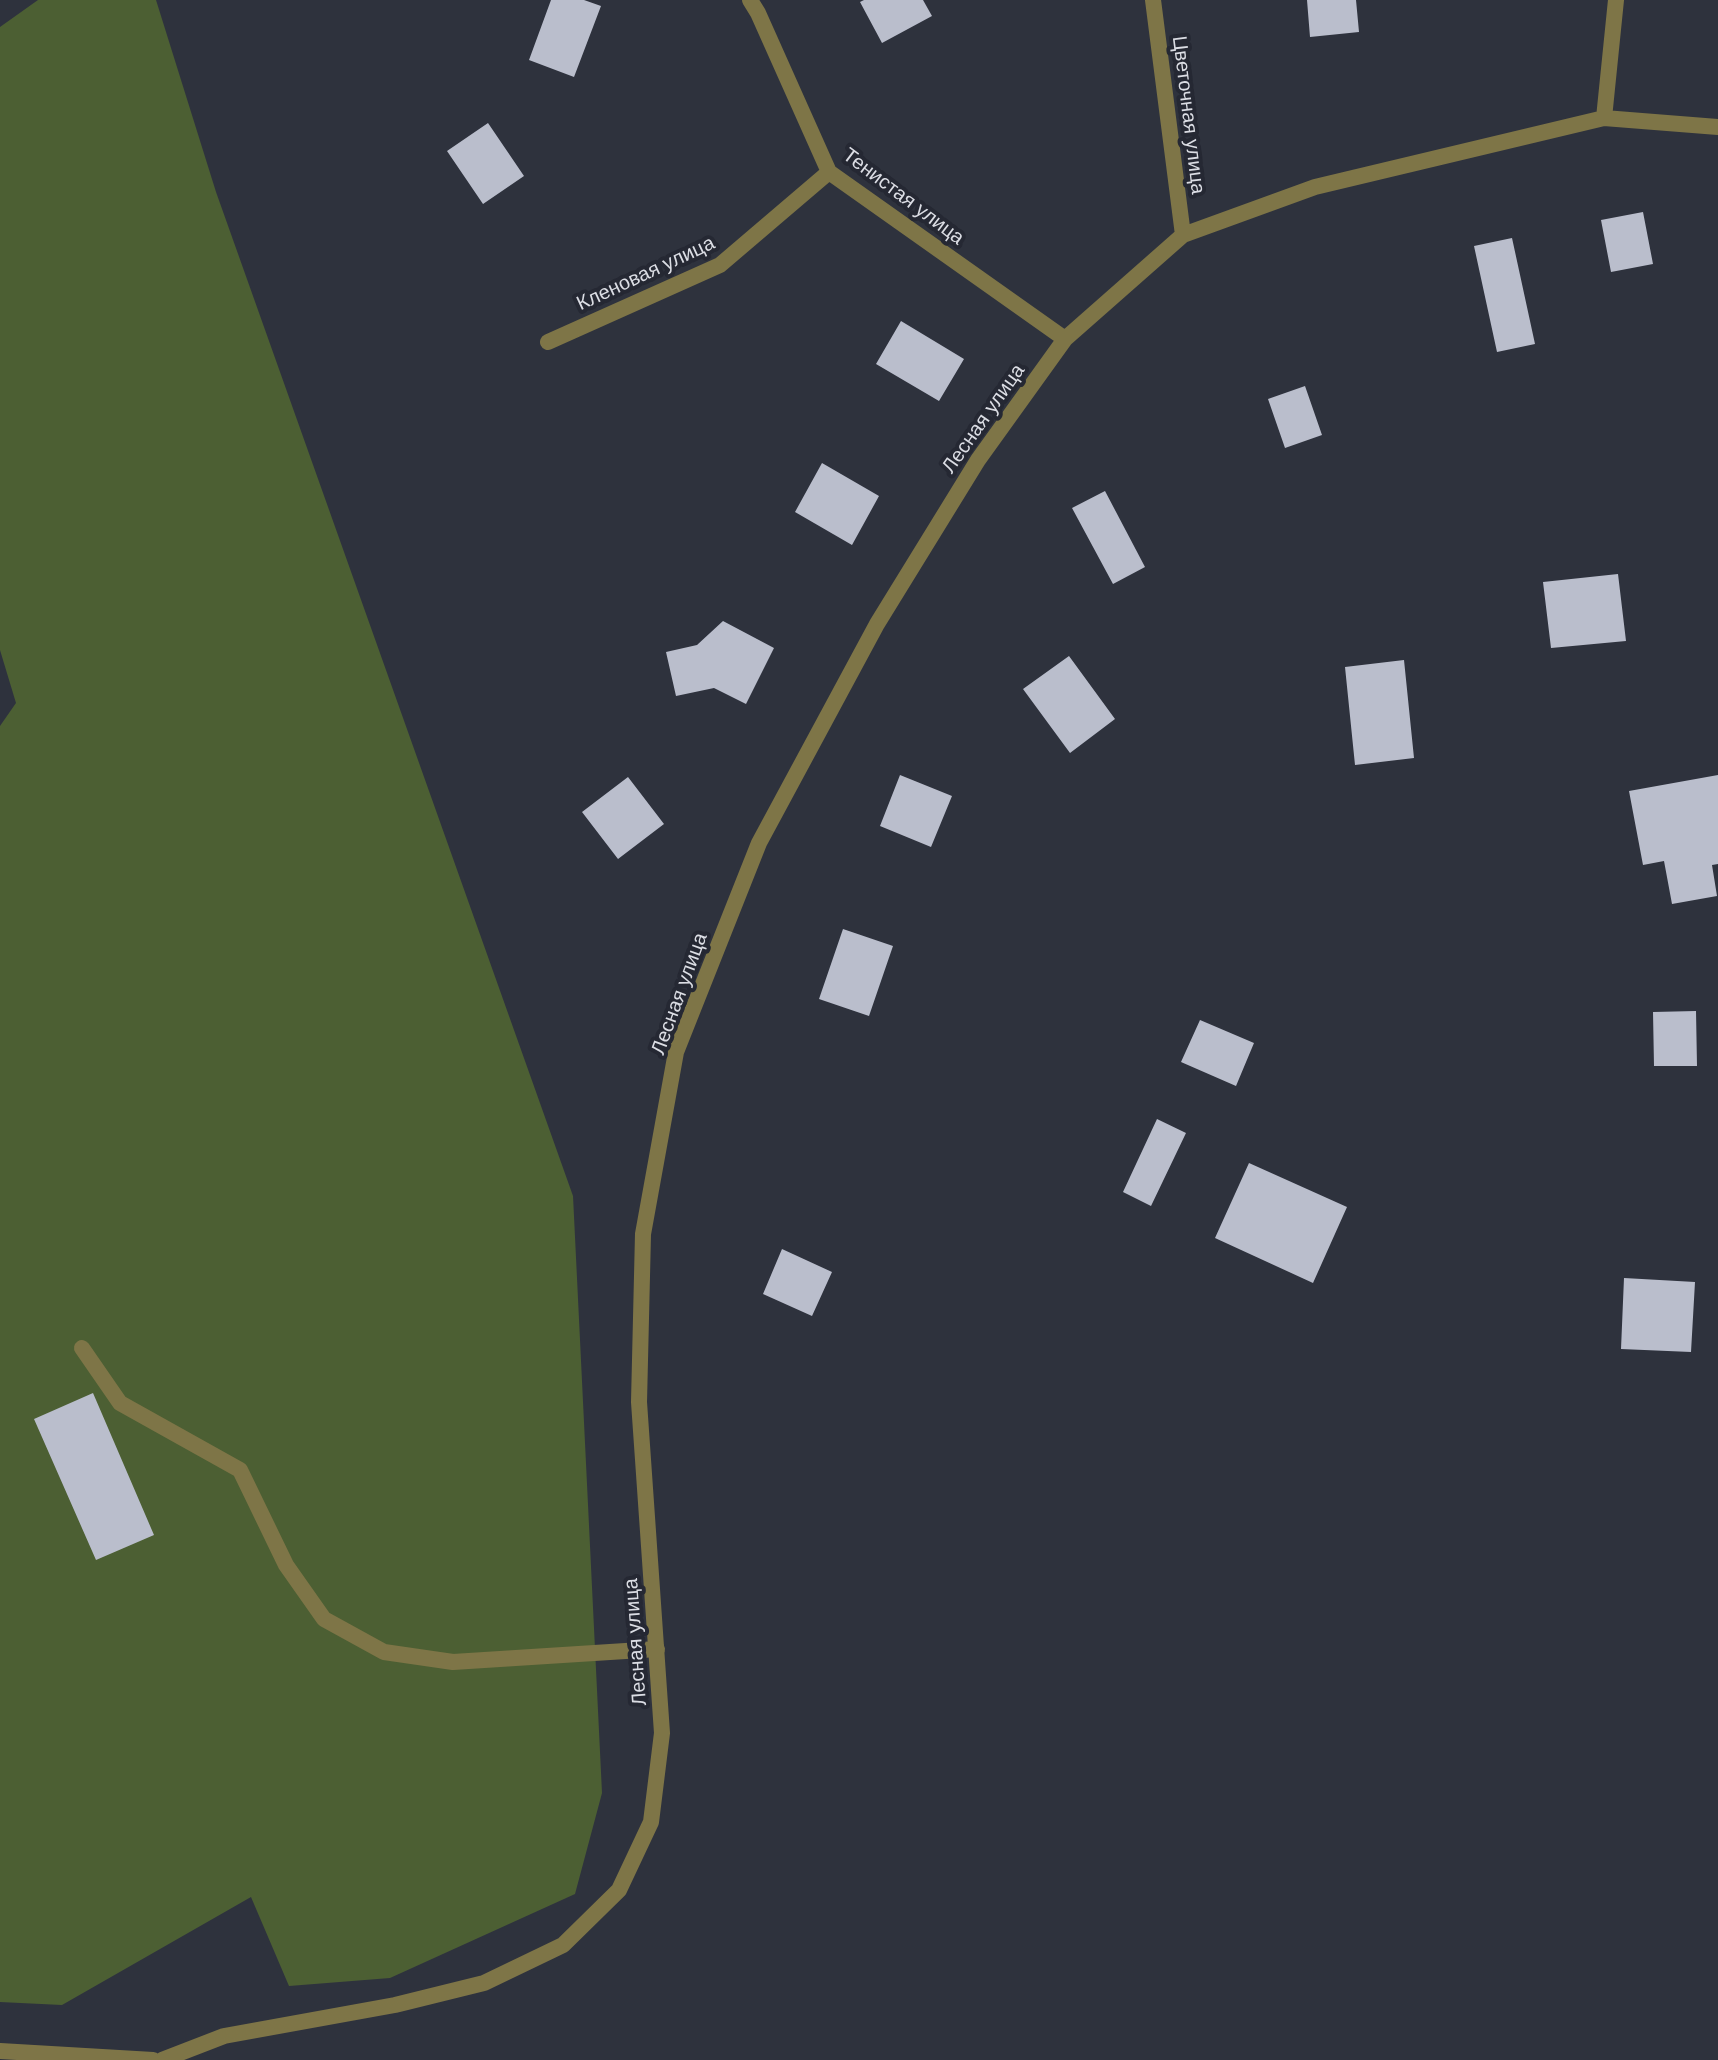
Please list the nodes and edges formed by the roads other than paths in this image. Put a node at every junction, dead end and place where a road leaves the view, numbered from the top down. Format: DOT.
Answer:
graph roads {
  1 [pos="750,0"];
  2 [pos="1153,0"];
  3 [pos="1616,0"];
  4 [pos="1604,118"];
  5 [pos="1718,127"];
  6 [pos="829,172"];
  7 [pos="1183,235"];
  8 [pos="1065,339"];
  9 [pos="548,342"];
  10 [pos="82,1348"];
  11 [pos="657,1649"];
  12 [pos="0,2051"];
  13 [pos="153,2060"];
  14 [pos="162,2060"];
  1 -- 6 [label="street, Тенистая улица"];
  2 -- 7 [label="street, Цветочная улица"];
  3 -- 4 [label="street"];
  4 -- 5 [label="street, Лесная улица"];
  4 -- 7 [label="street, Лесная улица"];
  6 -- 8 [label="street, Тенистая улица"];
  6 -- 9 [label="street, Кленовая улица"];
  7 -- 8 [label="street, Лесная улица"];
  8 -- 11 [label="street, Лесная улица"];
  10 -- 11 [label="street"];
  11 -- 14 [label="street, Лесная улица"];
  12 -- 13 [label="street"];
}
